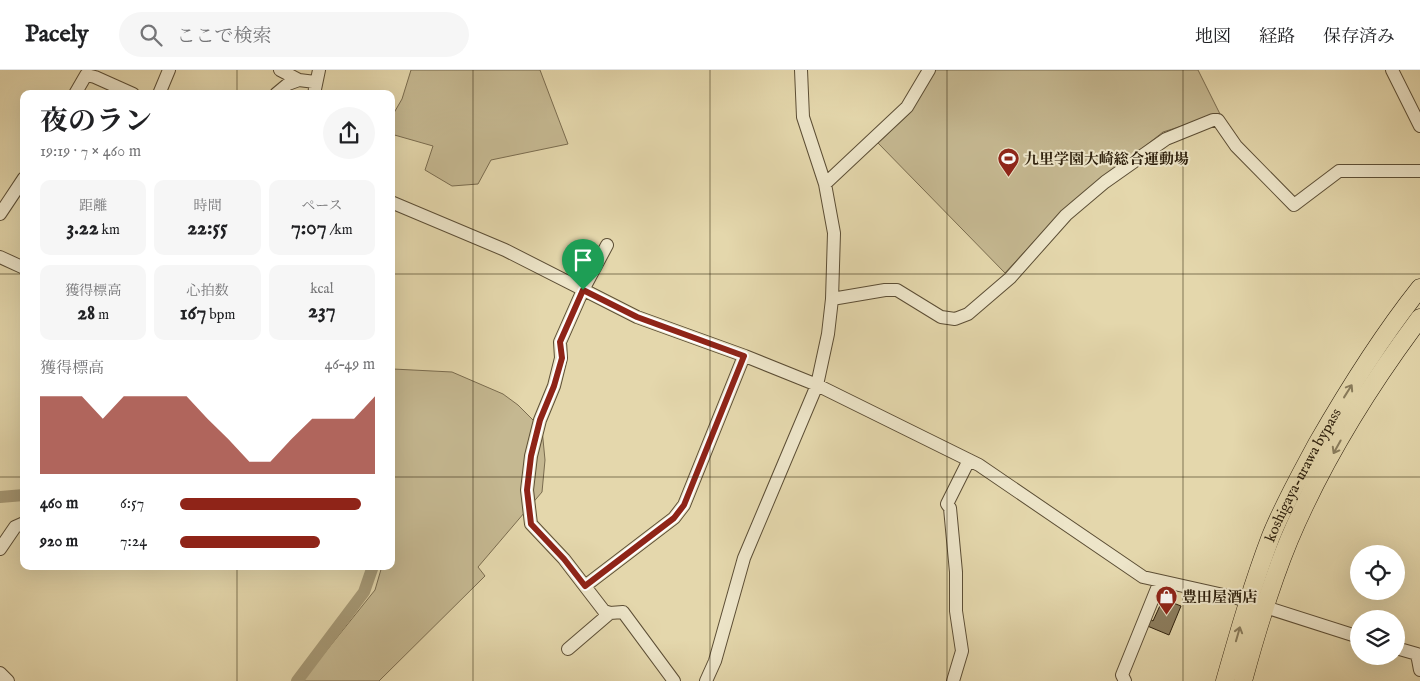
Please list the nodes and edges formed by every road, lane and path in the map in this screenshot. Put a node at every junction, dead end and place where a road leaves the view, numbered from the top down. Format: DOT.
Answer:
graph roads {
  1 [pos="169,70"];
  2 [pos="280,70"];
  3 [pos="801,70"];
  4 [pos="929,70"];
  5 [pos="1392,70"];
  6 [pos="105,75"];
  7 [pos="299,80"];
  8 [pos="316,82"];
  9 [pos="77,90"];
  10 [pos="127,90"];
  11 [pos="161,90"];
  12 [pos="281,90"];
  13 [pos="1420,126"];
  14 [pos="1420,171"];
  15 [pos="20,184"];
  16 [pos="825,184"];
  17 [pos="395,204"];
  18 [pos="0,214"];
  19 [pos="607,245"];
  20 [pos="0,257"];
  21 [pos="20,266"];
  22 [pos="1420,288"];
  23 [pos="583,290"];
  24 [pos="832,299"];
  25 [pos="1420,318"];
  26 [pos="744,356"];
  27 [pos="817,385"];
  28 [pos="969,460"];
  29 [pos="20,525"];
  30 [pos="0,549"];
  31 [pos="1160,581"];
  32 [pos="585,586"];
  33 [pos="1256,604"];
  34 [pos="610,613"];
  35 [pos="1350,634"];
  36 [pos="568,649"];
  37 [pos="1405,651"];
  38 [pos="1418,655"];
  39 [pos="1420,670"];
  40 [pos="0,673"];
  41 [pos="8,681"];
  42 [pos="674,681"];
  43 [pos="706,681"];
  44 [pos="953,681"];
  45 [pos="1125,681"];
  46 [pos="1225,681"];
  47 [pos="1243,681"];
  1 -- 11 [label="street"];
  2 -- 7 [label="street"];
  3 -- 16 [label="street"];
  4 -- 16 [label="street"];
  5 -- 13 [label="street"];
  6 -- 9 [label="street"];
  6 -- 10 [label="street"];
  7 -- 8 [label="street"];
  7 -- 12 [label="street"];
  14 -- 24 [label="street"];
  15 -- 18 [label="street"];
  16 -- 24 [label="street"];
  17 -- 23 [label="street"];
  19 -- 23 [label="street"];
  20 -- 21 [label="street"];
  33 -- 22 [label="highway, koshigaya-urawa bypass, one-way"];
  23 -- 26 [label="street"];
  23 -- 32 [label="street"];
  24 -- 27 [label="street"];
  25 -- 33 [label="highway, koshigaya-urawa bypass, one-way"];
  26 -- 27 [label="street"];
  26 -- 32 [label="street"];
  27 -- 28 [label="street"];
  27 -- 43 [label="street"];
  28 -- 31 [label="street"];
  28 -- 44 [label="street"];
  29 -- 30 [label="street"];
  31 -- 33 [label="street"];
  31 -- 45 [label="street"];
  32 -- 34 [label="street"];
  33 -- 35 [label="street"];
  46 -- 33 [label="highway, koshigaya-urawa bypass, one-way"];
  33 -- 47 [label="highway, koshigaya-urawa bypass"];
  34 -- 36 [label="street"];
  34 -- 42 [label="street"];
  37 -- 38 [label="street"];
  38 -- 39 [label="street"];
  40 -- 41 [label="street"];
}
